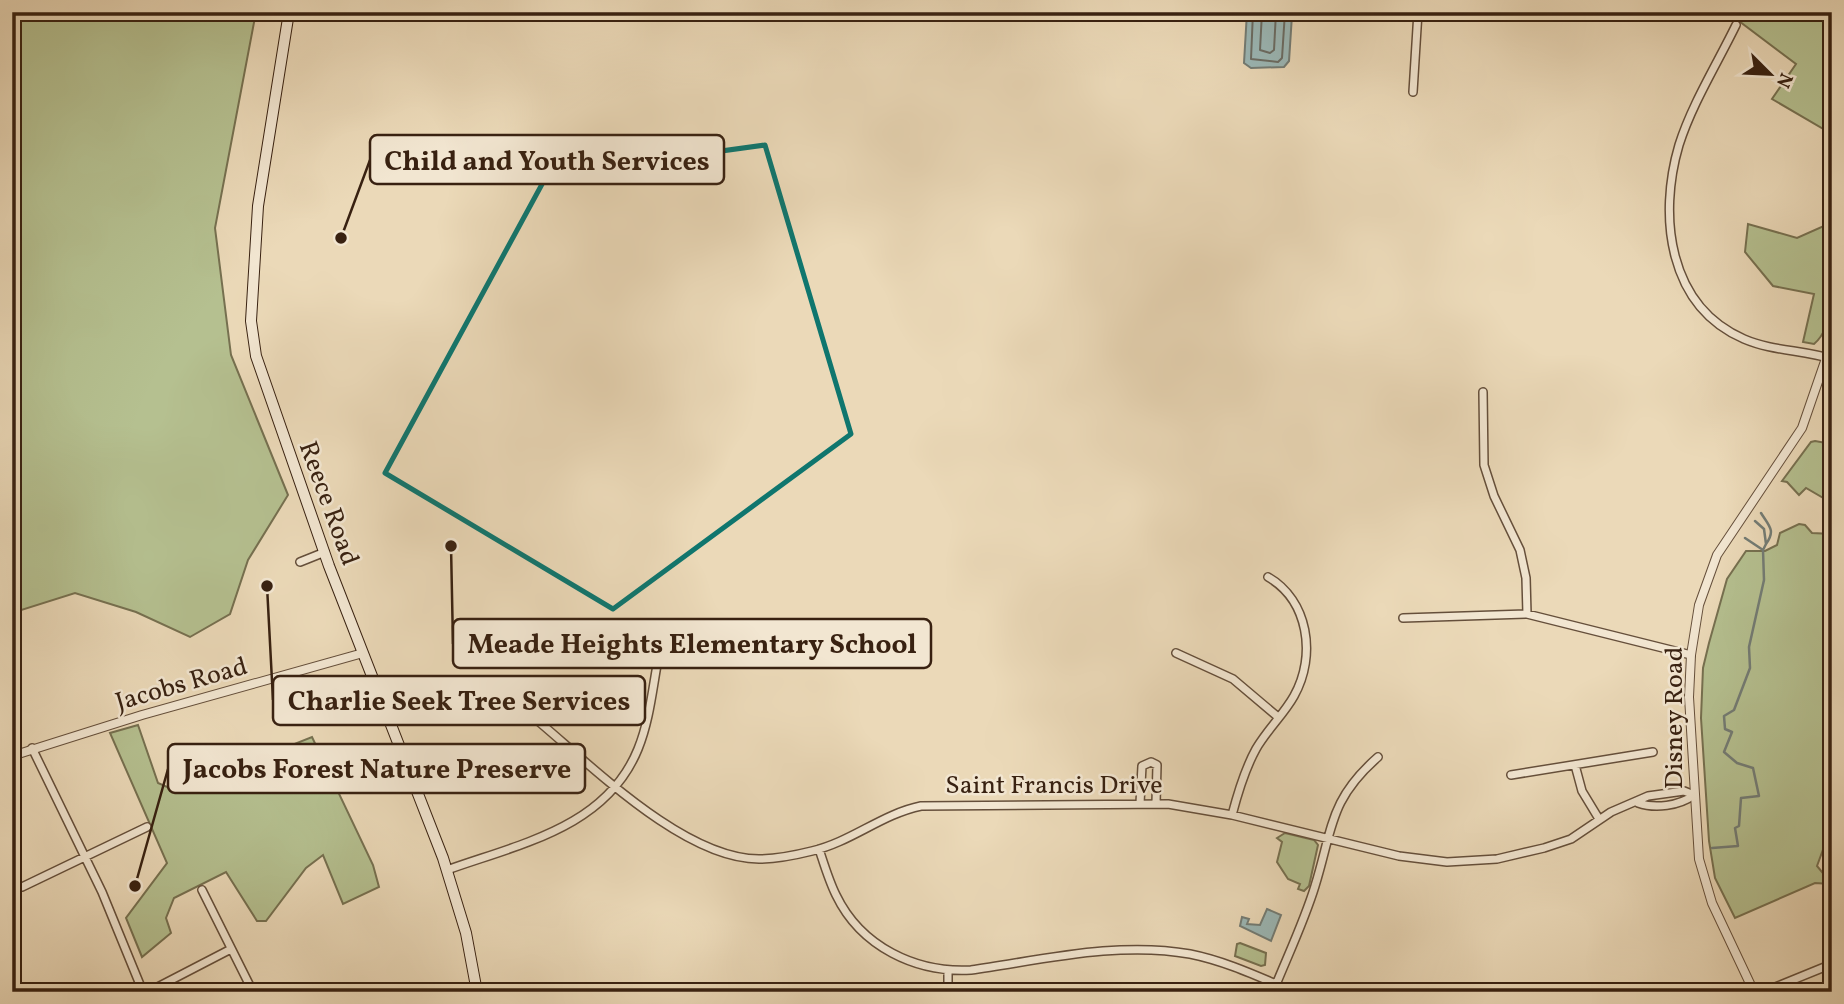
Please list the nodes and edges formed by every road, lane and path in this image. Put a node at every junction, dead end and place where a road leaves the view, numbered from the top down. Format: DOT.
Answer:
graph roads {
  1 [pos="289,12"];
  2 [pos="1418,12"];
  3 [pos="1736,25"];
  4 [pos="1413,92"];
  5 [pos="1832,341"];
  6 [pos="1829,358"];
  7 [pos="1483,392"];
  8 [pos="324,552"];
  9 [pos="300,562"];
  10 [pos="1268,577"];
  11 [pos="1527,614"];
  12 [pos="1404,618"];
  13 [pos="363,653"];
  14 [pos="1176,653"];
  15 [pos="1691,655"];
  16 [pos="657,665"];
  17 [pos="519,694"];
  18 [pos="1278,717"];
  19 [pos="32,748"];
  20 [pos="1653,752"];
  21 [pos="12,756"];
  22 [pos="1378,757"];
  23 [pos="1576,765"];
  24 [pos="1511,775"];
  25 [pos="616,785"];
  26 [pos="1694,795"];
  27 [pos="1140,803"];
  28 [pos="1156,803"];
  29 [pos="1232,815"];
  30 [pos="1599,818"];
  31 [pos="147,827"];
  32 [pos="1327,839"];
  33 [pos="819,849"];
  34 [pos="85,856"];
  35 [pos="447,870"];
  36 [pos="22,887"];
  37 [pos="202,890"];
  38 [pos="231,949"];
  39 [pos="1832,964"];
  40 [pos="948,971"];
  41 [pos="1274,988"];
  42 [pos="146,992"];
  43 [pos="253,992"];
  44 [pos="477,992"];
  45 [pos="948,992"];
  46 [pos="1754,992"];
  47 [pos="1763,992"];
  1 -- 8 [label="main road, Reece Road"];
  2 -- 4 [label="street"];
  3 -- 6 [label="street"];
  5 -- 6 [label="street, Disney Road"];
  6 -- 15 [label="street, Disney Road"];
  7 -- 11 [label="street"];
  8 -- 9 [label="street"];
  8 -- 13 [label="main road, Reece Road"];
  10 -- 18 [label="street"];
  11 -- 12 [label="street"];
  11 -- 15 [label="street"];
  13 -- 19 [label="street, Jacobs Road"];
  13 -- 35 [label="main road, Reece Road"];
  14 -- 18 [label="street"];
  15 -- 26 [label="street, Disney Road"];
  16 -- 25 [label="street"];
  17 -- 25 [label="street, Saint Francis Drive"];
  18 -- 29 [label="street"];
  19 -- 21 [label="street, Jacobs Road"];
  19 -- 34 [label="street"];
  20 -- 23 [label="street"];
  22 -- 32 [label="street"];
  23 -- 24 [label="street"];
  23 -- 30 [label="street"];
  25 -- 33 [label="street, Saint Francis Drive"];
  25 -- 35 [label="street"];
  26 -- 30 [label="street, Saint Francis Drive"];
  26 -- 46 [label="street, Disney Road"];
  27 -- 28 [label="street, Saint Francis Drive"];
  27 -- 28 [label="street"];
  27 -- 33 [label="street, Saint Francis Drive"];
  28 -- 29 [label="street, Saint Francis Drive"];
  29 -- 32 [label="street, Saint Francis Drive"];
  30 -- 32 [label="street, Saint Francis Drive"];
  31 -- 34 [label="street"];
  32 -- 41 [label="street"];
  33 -- 40 [label="street"];
  34 -- 36 [label="street"];
  34 -- 42 [label="street"];
  35 -- 44 [label="main road, Reece Road"];
  37 -- 38 [label="street"];
  38 -- 42 [label="street"];
  38 -- 43 [label="street"];
  39 -- 47 [label="street"];
  40 -- 41 [label="street"];
  40 -- 45 [label="street"];
}
